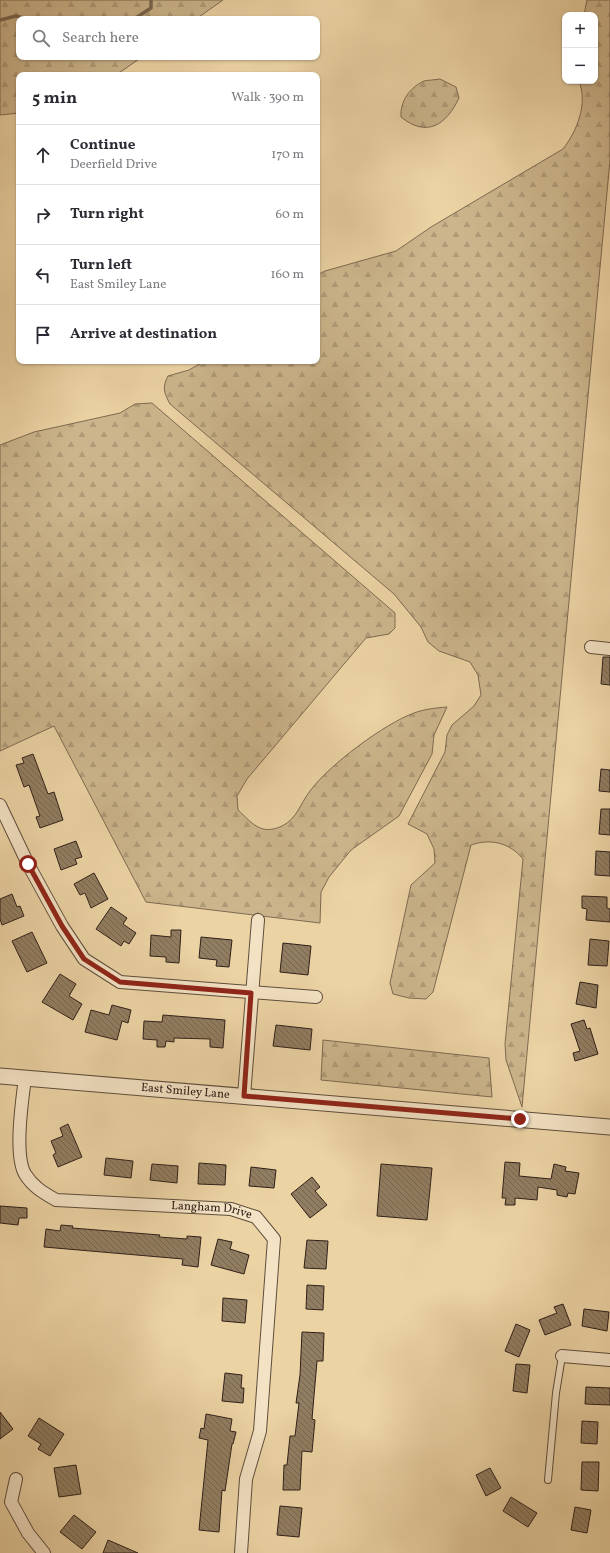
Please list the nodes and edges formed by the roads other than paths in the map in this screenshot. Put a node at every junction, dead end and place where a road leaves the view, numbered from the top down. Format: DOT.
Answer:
graph roads {
  1 [pos="592,647"];
  2 [pos="610,649"];
  3 [pos="0,805"];
  4 [pos="258,920"];
  5 [pos="251,993"];
  6 [pos="316,997"];
  7 [pos="0,1076"];
  8 [pos="25,1078"];
  9 [pos="244,1096"];
  10 [pos="610,1127"];
  11 [pos="562,1356"];
  12 [pos="610,1360"];
  13 [pos="16,1479"];
  14 [pos="548,1480"];
  15 [pos="44,1553"];
  16 [pos="241,1553"];
  1 -- 2 [label="street"];
  3 -- 5 [label="street"];
  4 -- 5 [label="street"];
  5 -- 6 [label="street"];
  5 -- 9 [label="street"];
  7 -- 8 [label="street, East Smiley Lane"];
  8 -- 9 [label="street, East Smiley Lane"];
  8 -- 16 [label="street, Langham Drive"];
  9 -- 10 [label="street, East Smiley Lane"];
  11 -- 12 [label="street"];
  11 -- 14 [label="lane"];
  13 -- 15 [label="street"];
}
